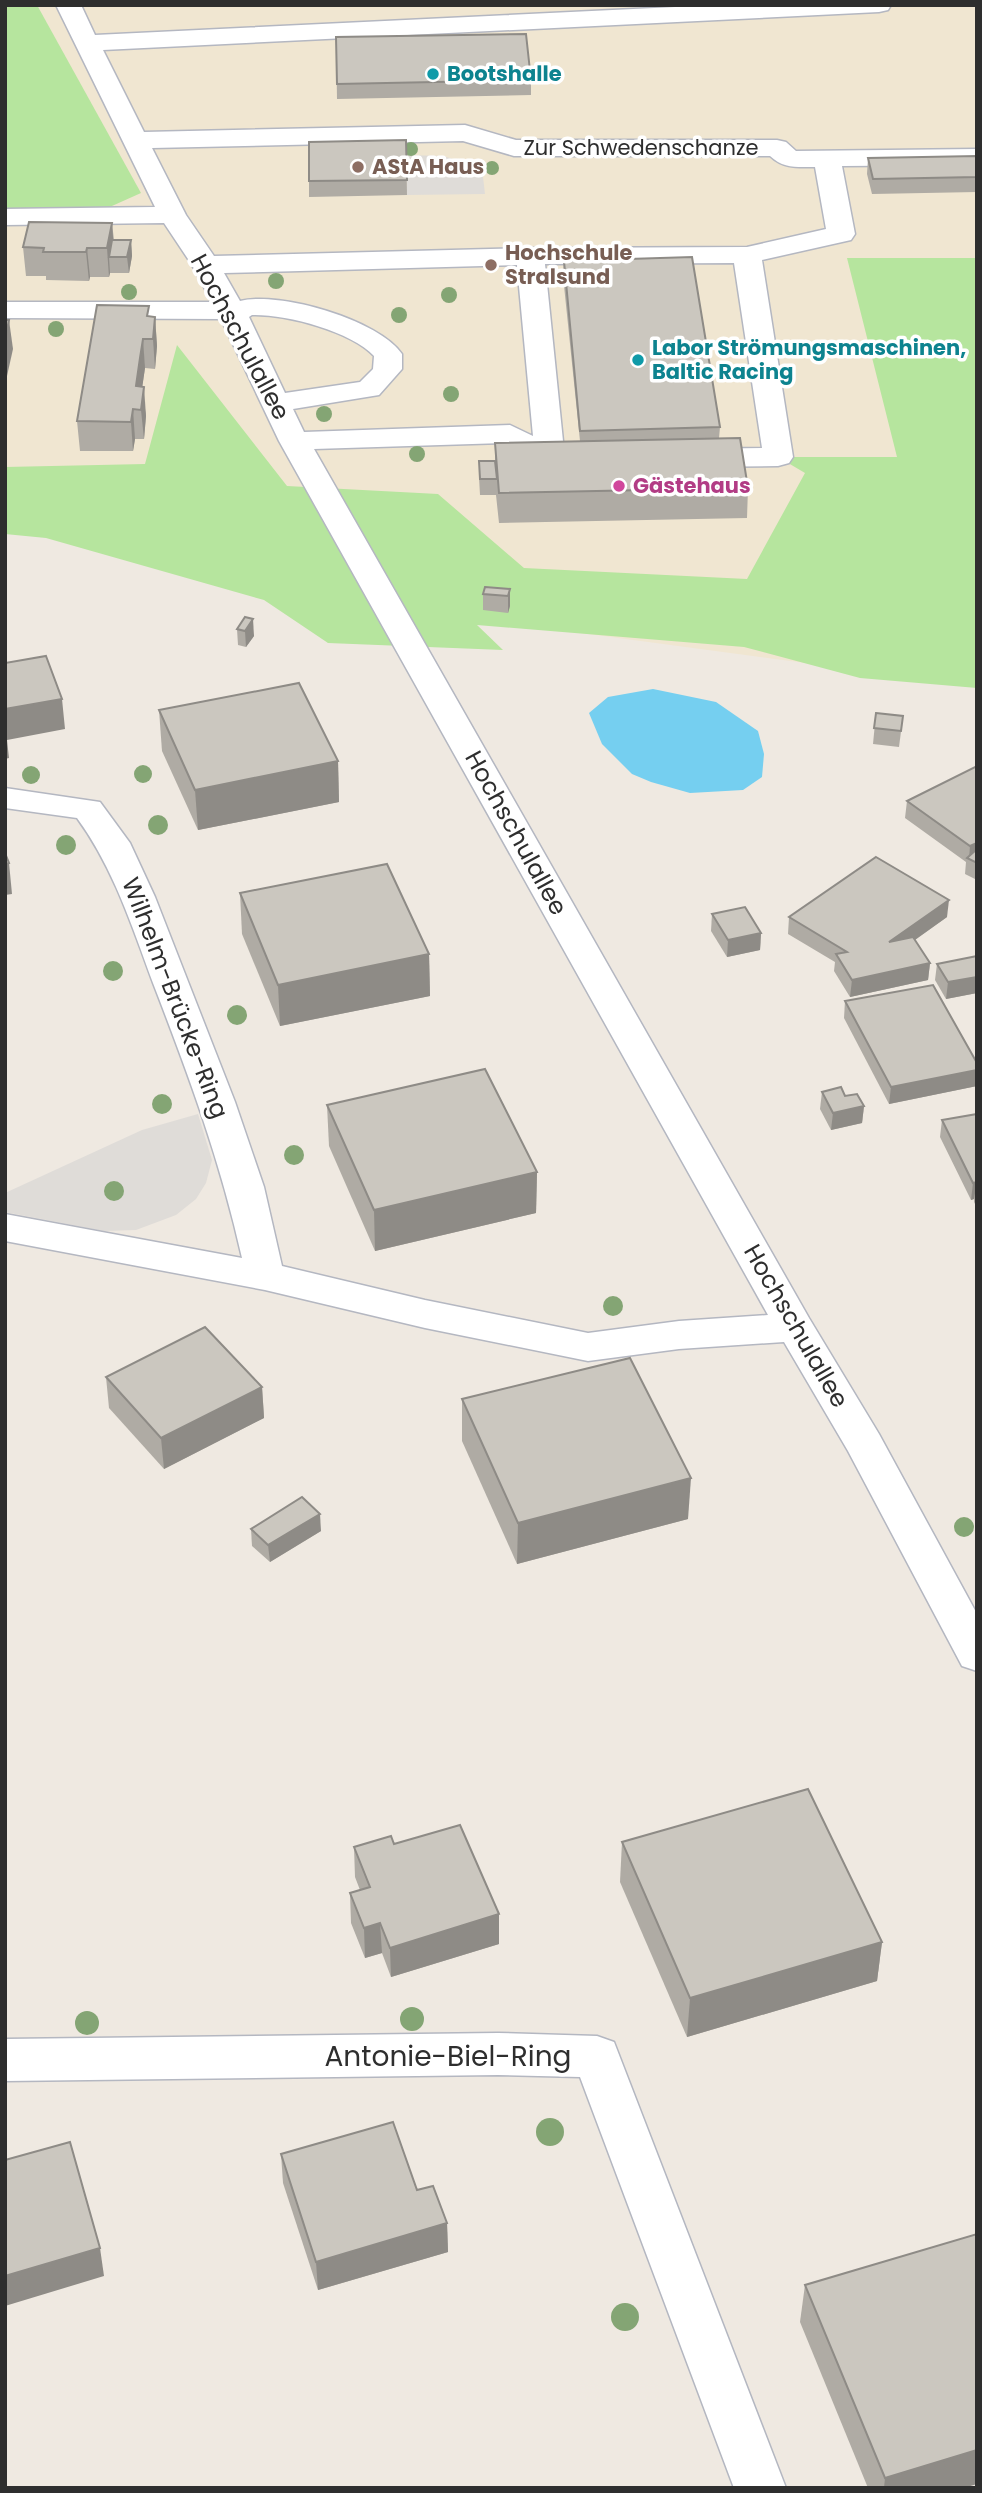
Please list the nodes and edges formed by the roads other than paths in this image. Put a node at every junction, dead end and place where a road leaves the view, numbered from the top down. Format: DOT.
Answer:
graph roads {
  1 [pos="68,5"];
  2 [pos="880,5"];
  3 [pos="798,7"];
  4 [pos="589,12"];
  5 [pos="85,43"];
  6 [pos="135,140"];
  7 [pos="977,157"];
  8 [pos="827,159"];
  9 [pos="172,215"];
  10 [pos="5,217"];
  11 [pos="747,255"];
  12 [pos="530,256"];
  13 [pos="206,265"];
  14 [pos="5,310"];
  15 [pos="231,312"];
  16 [pos="276,403"];
  17 [pos="294,441"];
  18 [pos="657,459"];
  19 [pos="550,460"];
  20 [pos="590,460"];
  21 [pos="5,798"];
  22 [pos="5,1227"];
  23 [pos="265,1276"];
  24 [pos="795,1327"];
  25 [pos="974,1640"];
  26 [pos="5,2060"];
  27 [pos="760,2488"];
  1 -- 5 [label="street, Hochschulallee"];
  2 -- 3 [label="street"];
  3 -- 4 [label="street"];
  4 -- 5 [label="street"];
  5 -- 6 [label="street, Hochschulallee"];
  6 -- 8 [label="street, Zur Schwedenschanze"];
  6 -- 9 [label="street, Hochschulallee"];
  7 -- 8 [label="street, Zur Schwedenschanze"];
  8 -- 11 [label="street"];
  9 -- 10 [label="street"];
  9 -- 13 [label="street, Hochschulallee"];
  11 -- 12 [label="street"];
  11 -- 18 [label="street"];
  12 -- 13 [label="street"];
  12 -- 19 [label="street"];
  13 -- 15 [label="street, Hochschulallee"];
  14 -- 15 [label="street"];
  15 -- 16 [label="street, Hochschulallee"];
  15 -- 16 [label="street"];
  16 -- 17 [label="street, Hochschulallee"];
  17 -- 19 [label="street"];
  17 -- 24 [label="street, Hochschulallee"];
  19 -- 20 [label="street"];
  21 -- 23 [label="street, Wilhelm-Brücke-Ring"];
  22 -- 23 [label="street"];
  23 -- 24 [label="street"];
  24 -- 25 [label="street, Hochschulallee"];
  26 -- 27 [label="street, Antonie-Biel-Ring"];
}
